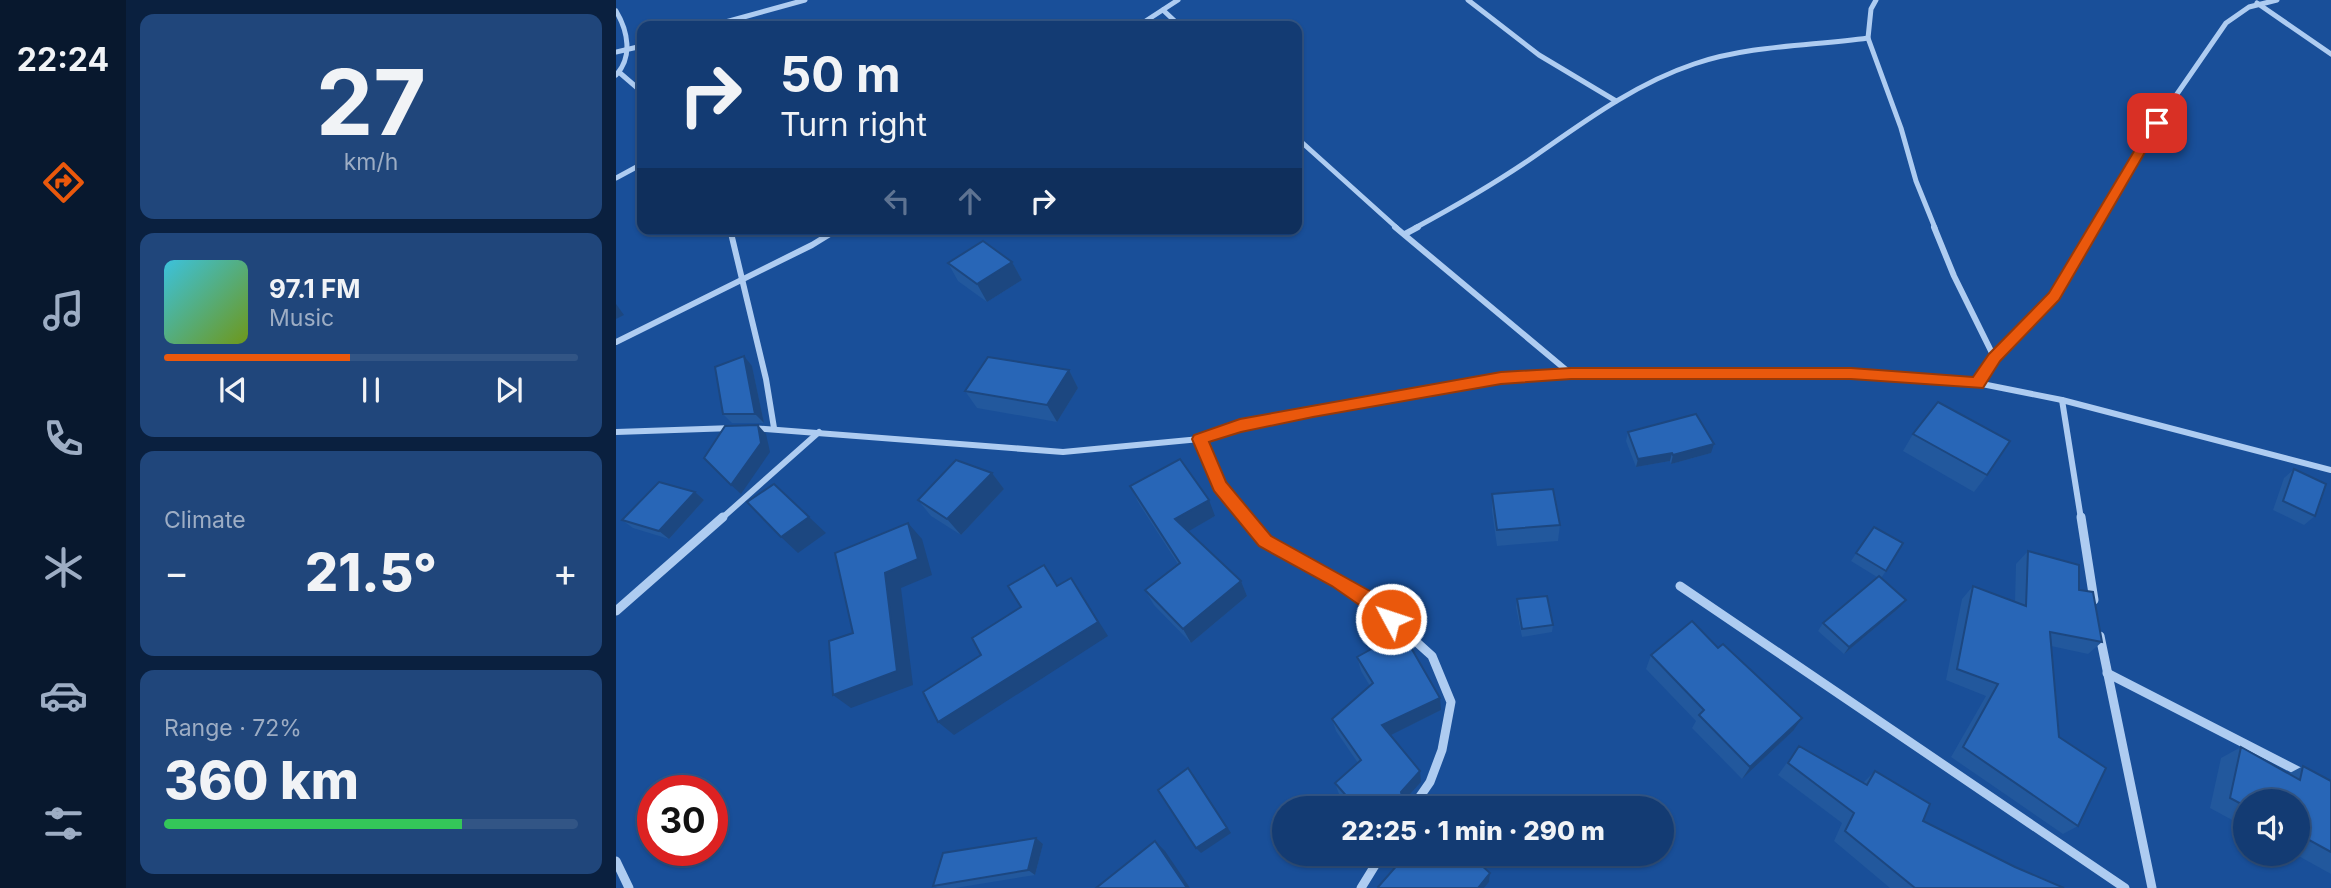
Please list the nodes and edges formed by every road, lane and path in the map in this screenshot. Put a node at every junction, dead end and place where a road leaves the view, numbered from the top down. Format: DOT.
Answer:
graph roads {
  1 [pos="805,0"];
  2 [pos="1178,0"];
  3 [pos="1468,0"];
  4 [pos="1875,0"];
  5 [pos="2277,0"];
  6 [pos="2254,1"];
  7 [pos="1163,10"];
  8 [pos="616,11"];
  9 [pos="729,21"];
  10 [pos="1146,21"];
  11 [pos="1175,21"];
  12 [pos="1868,38"];
  13 [pos="637,47"];
  14 [pos="628,50"];
  15 [pos="616,52"];
  16 [pos="2331,54"];
  17 [pos="618,74"];
  18 [pos="637,88"];
  19 [pos="1616,101"];
  20 [pos="1302,143"];
  21 [pos="637,167"];
  22 [pos="616,178"];
  23 [pos="1405,234"];
  24 [pos="732,235"];
  25 [pos="827,235"];
  26 [pos="744,279"];
  27 [pos="616,342"];
  28 [pos="1994,358"];
  29 [pos="1571,374"];
  30 [pos="1977,383"];
  31 [pos="2062,400"];
  32 [pos="774,428"];
  33 [pos="616,432"];
  34 [pos="819,432"];
  35 [pos="1200,439"];
  36 [pos="2331,470"];
  37 [pos="1680,586"];
  38 [pos="2096,610"];
  39 [pos="616,611"];
  40 [pos="2098,623"];
  41 [pos="2107,673"];
  42 [pos="2306,775"];
  43 [pos="1420,796"];
  44 [pos="616,861"];
  45 [pos="1375,866"];
  46 [pos="629,888"];
  47 [pos="1361,888"];
  48 [pos="2125,888"];
  49 [pos="2152,888"];
  1 -- 9 [label="street"];
  2 -- 7 [label="street"];
  3 -- 19 [label="street"];
  4 -- 12 [label="street"];
  5 -- 6 [label="street"];
  6 -- 16 [label="street"];
  6 -- 28 [label="street"];
  7 -- 10 [label="street"];
  7 -- 11 [label="street"];
  8 -- 14 [label="street"];
  12 -- 19 [label="street"];
  12 -- 28 [label="street"];
  13 -- 14 [label="street"];
  14 -- 15 [label="street"];
  14 -- 17 [label="street"];
  17 -- 18 [label="street"];
  19 -- 23 [label="street"];
  20 -- 23 [label="street"];
  21 -- 22 [label="street"];
  23 -- 29 [label="street"];
  24 -- 26 [label="street"];
  25 -- 26 [label="street"];
  26 -- 27 [label="street"];
  26 -- 32 [label="street"];
  28 -- 30 [label="street"];
  29 -- 30 [label="street"];
  29 -- 35 [label="street"];
  30 -- 31 [label="street"];
  31 -- 36 [label="street"];
  31 -- 38 [label="street"];
  32 -- 33 [label="street"];
  32 -- 34 [label="street"];
  34 -- 35 [label="street"];
  34 -- 39 [label="street"];
  35 -- 43 [label="street"];
  37 -- 48 [label="street"];
  40 -- 41 [label="street"];
  41 -- 42 [label="street"];
  41 -- 49 [label="street"];
  44 -- 46 [label="street"];
  45 -- 47 [label="street"];
}
